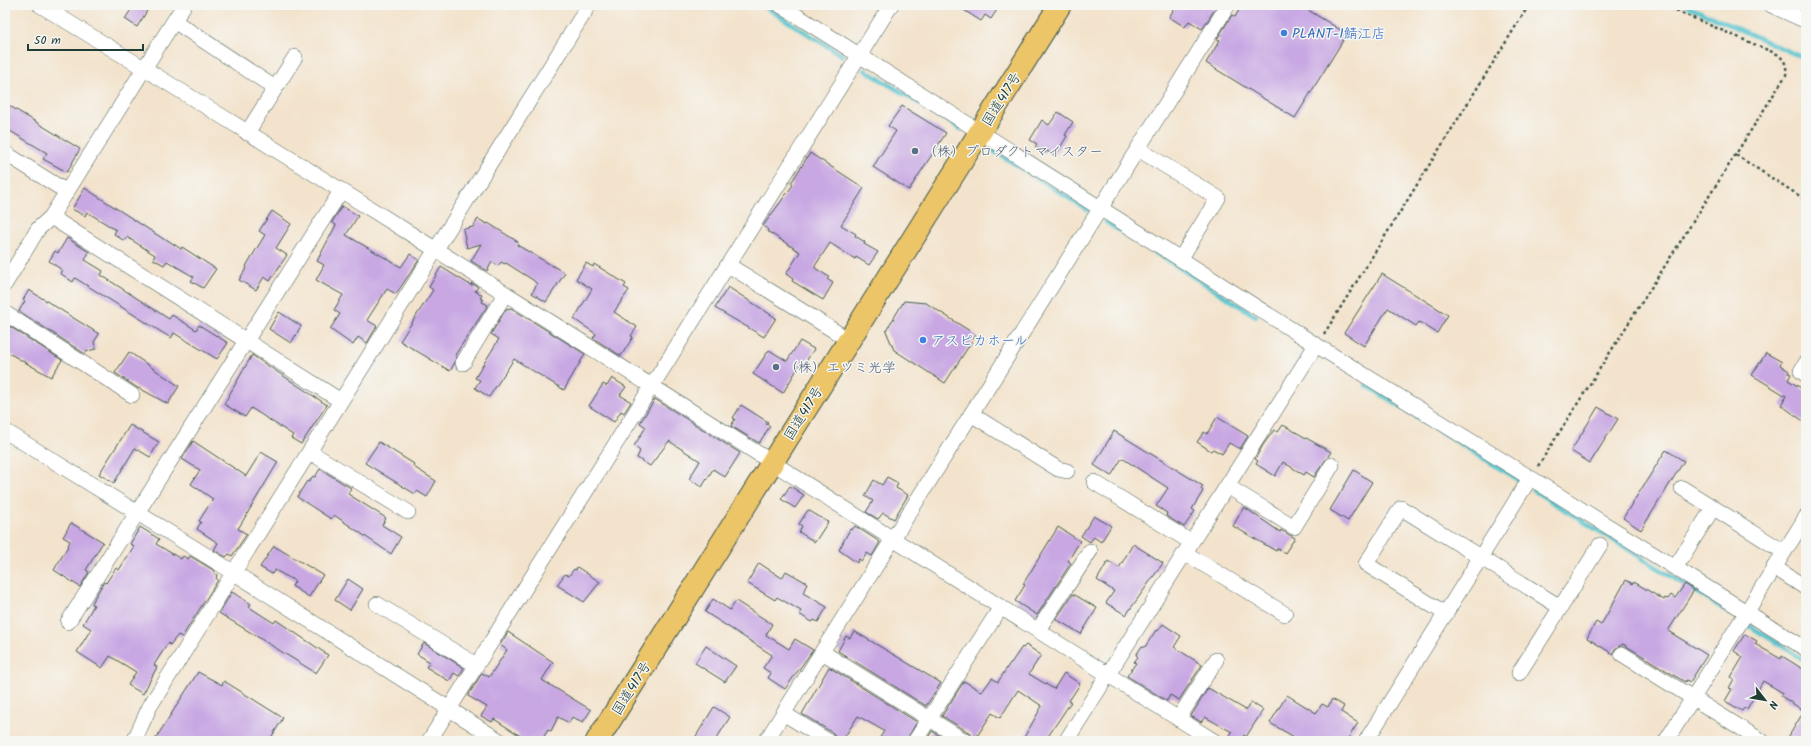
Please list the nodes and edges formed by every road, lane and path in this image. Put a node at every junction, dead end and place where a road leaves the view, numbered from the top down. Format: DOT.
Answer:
graph roads {
  1 [pos="40,5"];
  2 [pos="184,5"];
  3 [pos="589,5"];
  4 [pos="780,5"];
  5 [pos="891,5"];
  6 [pos="1060,5"];
  7 [pos="1228,5"];
  8 [pos="1528,5"];
  9 [pos="1664,5"];
  10 [pos="1771,5"];
  11 [pos="174,21"];
  12 [pos="1806,21"];
  13 [pos="860,56"];
  14 [pos="295,57"];
  15 [pos="145,69"];
  16 [pos="275,88"];
  17 [pos="981,131"];
  18 [pos="247,132"];
  19 [pos="1138,149"];
  20 [pos="5,153"];
  21 [pos="1736,155"];
  22 [pos="341,191"];
  23 [pos="67,192"];
  24 [pos="1806,200"];
  25 [pos="1101,207"];
  26 [pos="51,217"];
  27 [pos="436,251"];
  28 [pos="1181,258"];
  29 [pos="728,265"];
  30 [pos="5,284"];
  31 [pos="504,294"];
  32 [pos="5,313"];
  33 [pos="246,340"];
  34 [pos="849,340"];
  35 [pos="1316,345"];
  36 [pos="463,363"];
  37 [pos="1806,363"];
  38 [pos="1806,375"];
  39 [pos="652,386"];
  40 [pos="132,395"];
  41 [pos="342,401"];
  42 [pos="971,414"];
  43 [pos="5,431"];
  44 [pos="310,452"];
  45 [pos="771,463"];
  46 [pos="1332,465"];
  47 [pos="1067,471"];
  48 [pos="1530,478"];
  49 [pos="1094,482"];
  50 [pos="1227,486"];
  51 [pos="1682,488"];
  52 [pos="1713,508"];
  53 [pos="408,512"];
  54 [pos="137,513"];
  55 [pos="1806,517"];
  56 [pos="892,540"];
  57 [pos="1600,545"];
  58 [pos="1188,548"];
  59 [pos="1090,550"];
  60 [pos="1784,552"];
  61 [pos="1481,558"];
  62 [pos="1774,567"];
  63 [pos="1675,568"];
  64 [pos="233,572"];
  65 [pos="1806,588"];
  66 [pos="377,604"];
  67 [pos="1001,607"];
  68 [pos="1560,608"];
  69 [pos="1746,612"];
  70 [pos="1284,614"];
  71 [pos="1446,614"];
  72 [pos="68,622"];
  73 [pos="1038,630"];
  74 [pos="1806,649"];
  75 [pos="822,652"];
  76 [pos="1622,654"];
  77 [pos="1216,660"];
  78 [pos="476,665"];
  79 [pos="1519,673"];
  80 [pos="1108,674"];
  81 [pos="1693,697"];
  82 [pos="449,708"];
  83 [pos="784,713"];
  84 [pos="930,718"];
  85 [pos="1178,719"];
  86 [pos="134,741"];
  87 [pos="429,741"];
  88 [pos="500,741"];
  89 [pos="597,741"];
  90 [pos="766,741"];
  91 [pos="828,741"];
  92 [pos="915,741"];
  93 [pos="965,741"];
  94 [pos="1066,741"];
  95 [pos="1214,741"];
  96 [pos="1366,741"];
  97 [pos="1666,741"];
  98 [pos="1762,741"];
  1 -- 15 [label="street"];
  2 -- 11 [label="street"];
  3 -- 27 [label="street"];
  4 -- 13 [label="street"];
  5 -- 13 [label="street"];
  6 -- 17 [label="highway, 国道417号"];
  7 -- 19 [label="street"];
  8 -- 35 [label="path"];
  9 -- 21 [label="path"];
  10 -- 12 [label="street"];
  11 -- 15 [label="street"];
  11 -- 16 [label="street"];
  13 -- 17 [label="street"];
  13 -- 29 [label="street"];
  14 -- 16 [label="street"];
  15 -- 18 [label="street"];
  15 -- 23 [label="street"];
  16 -- 18 [label="street"];
  17 -- 25 [label="street"];
  17 -- 34 [label="highway, 国道417号"];
  18 -- 22 [label="street"];
  19 -- 25 [label="street"];
  19 -- 28 [label="street"];
  20 -- 23 [label="street"];
  21 -- 24 [label="path"];
  21 -- 48 [label="path"];
  22 -- 27 [label="street"];
  22 -- 33 [label="street"];
  23 -- 26 [label="street"];
  25 -- 28 [label="street"];
  25 -- 42 [label="street"];
  26 -- 30 [label="street"];
  26 -- 33 [label="street"];
  27 -- 31 [label="street"];
  27 -- 41 [label="street"];
  28 -- 35 [label="street"];
  29 -- 34 [label="street"];
  29 -- 39 [label="street"];
  31 -- 36 [label="street"];
  31 -- 39 [label="street"];
  32 -- 40 [label="street"];
  33 -- 41 [label="street"];
  33 -- 54 [label="street"];
  34 -- 45 [label="highway, 国道417号"];
  35 -- 48 [label="street"];
  35 -- 50 [label="street"];
  37 -- 38 [label="street"];
  39 -- 45 [label="street"];
  39 -- 78 [label="street"];
  41 -- 44 [label="street"];
  42 -- 47 [label="street"];
  42 -- 56 [label="street"];
  43 -- 54 [label="street"];
  44 -- 53 [label="street"];
  44 -- 64 [label="street"];
  45 -- 56 [label="street"];
  45 -- 89 [label="highway, 国道417号"];
  46 -- 50 [label="street"];
  48 -- 61 [label="street"];
  48 -- 63 [label="street"];
  49 -- 58 [label="street"];
  50 -- 58 [label="street"];
  51 -- 52 [label="street"];
  52 -- 60 [label="street"];
  52 -- 63 [label="street"];
  54 -- 64 [label="street"];
  54 -- 72 [label="street"];
  55 -- 60 [label="street"];
  56 -- 67 [label="street"];
  56 -- 75 [label="street"];
  57 -- 68 [label="street"];
  58 -- 70 [label="street"];
  58 -- 80 [label="street"];
  59 -- 73 [label="street"];
  60 -- 62 [label="street"];
  61 -- 68 [label="street"];
  61 -- 71 [label="street"];
  61 -- 71 [label="street"];
  62 -- 65 [label="street"];
  62 -- 69 [label="street"];
  63 -- 69 [label="street"];
  64 -- 82 [label="street"];
  64 -- 86 [label="street"];
  66 -- 78 [label="street"];
  67 -- 73 [label="street"];
  67 -- 84 [label="street"];
  68 -- 79 [label="street"];
  69 -- 74 [label="street"];
  69 -- 81 [label="street"];
  71 -- 96 [label="street"];
  73 -- 80 [label="street"];
  75 -- 83 [label="street"];
  75 -- 84 [label="street"];
  76 -- 81 [label="street"];
  77 -- 85 [label="street"];
  78 -- 82 [label="street"];
  80 -- 85 [label="street"];
  80 -- 94 [label="street"];
  81 -- 97 [label="street"];
  81 -- 98 [label="street"];
  82 -- 87 [label="street"];
  82 -- 88 [label="street"];
  83 -- 90 [label="street"];
  83 -- 91 [label="street"];
  84 -- 92 [label="street"];
  84 -- 93 [label="street"];
  85 -- 95 [label="street"];
}
